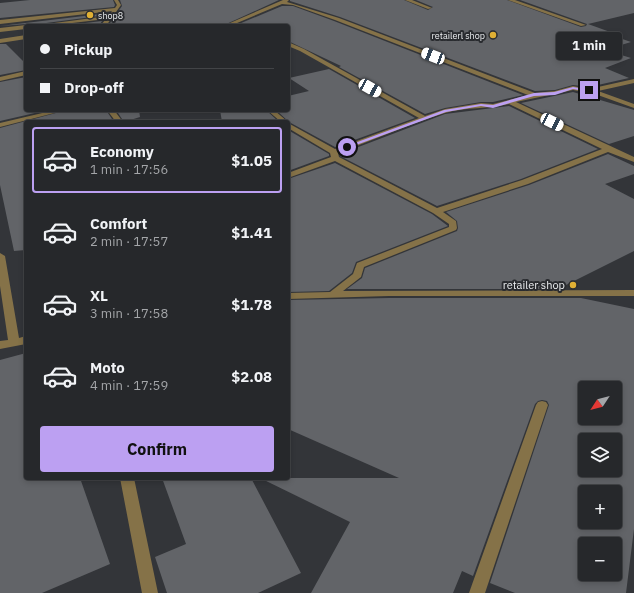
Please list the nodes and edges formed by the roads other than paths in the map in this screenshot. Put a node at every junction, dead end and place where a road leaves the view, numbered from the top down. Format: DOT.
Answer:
graph roads {
  1 [pos="116,0"];
  2 [pos="289,0"];
  3 [pos="406,0"];
  4 [pos="510,0"];
  5 [pos="282,2"];
  6 [pos="430,8"];
  7 [pos="115,9"];
  8 [pos="109,17"];
  9 [pos="0,22"];
  10 [pos="51,24"];
  11 [pos="104,24"];
  12 [pos="229,24"];
  13 [pos="583,25"];
  14 [pos="24,27"];
  15 [pos="0,30"];
  16 [pos="24,37"];
  17 [pos="0,41"];
  18 [pos="290,45"];
  19 [pos="24,73"];
  20 [pos="0,79"];
  21 [pos="634,81"];
  22 [pos="589,90"];
  23 [pos="534,95"];
  24 [pos="511,102"];
  25 [pos="634,106"];
  26 [pos="55,112"];
  27 [pos="112,112"];
  28 [pos="272,112"];
  29 [pos="424,118"];
  30 [pos="118,120"];
  31 [pos="282,120"];
  32 [pos="0,125"];
  33 [pos="290,126"];
  34 [pos="608,149"];
  35 [pos="335,155"];
  36 [pos="634,160"];
  37 [pos="290,175"];
  38 [pos="436,210"];
  39 [pos="0,256"];
  40 [pos="634,293"];
  41 [pos="333,294"];
  42 [pos="290,296"];
  43 [pos="24,340"];
  44 [pos="14,342"];
  45 [pos="0,345"];
  46 [pos="542,405"];
  47 [pos="127,480"];
  48 [pos="150,593"];
  49 [pos="477,593"];
  1 -- 7 [label="street"];
  2 -- 5 [label="street"];
  3 -- 6 [label="street"];
  4 -- 13 [label="street"];
  5 -- 12 [label="street"];
  5 -- 23 [label="street"];
  7 -- 8 [label="street"];
  7 -- 9 [label="street"];
  8 -- 10 [label="street"];
  8 -- 11 [label="street"];
  14 -- 15 [label="street"];
  16 -- 17 [label="street"];
  18 -- 29 [label="street"];
  19 -- 20 [label="street"];
  21 -- 22 [label="street"];
  22 -- 23 [label="street"];
  22 -- 25 [label="street"];
  23 -- 24 [label="street"];
  24 -- 29 [label="street"];
  24 -- 34 [label="street"];
  26 -- 32 [label="street"];
  27 -- 30 [label="street"];
  28 -- 31 [label="street"];
  29 -- 35 [label="street"];
  33 -- 35 [label="street"];
  34 -- 36 [label="street"];
  34 -- 38 [label="street"];
  35 -- 37 [label="street"];
  35 -- 38 [label="street"];
  38 -- 41 [label="street"];
  39 -- 44 [label="street"];
  40 -- 41 [label="street"];
  41 -- 42 [label="street"];
  43 -- 44 [label="street"];
  44 -- 45 [label="street"];
  46 -- 49 [label="street"];
  47 -- 48 [label="street"];
}
